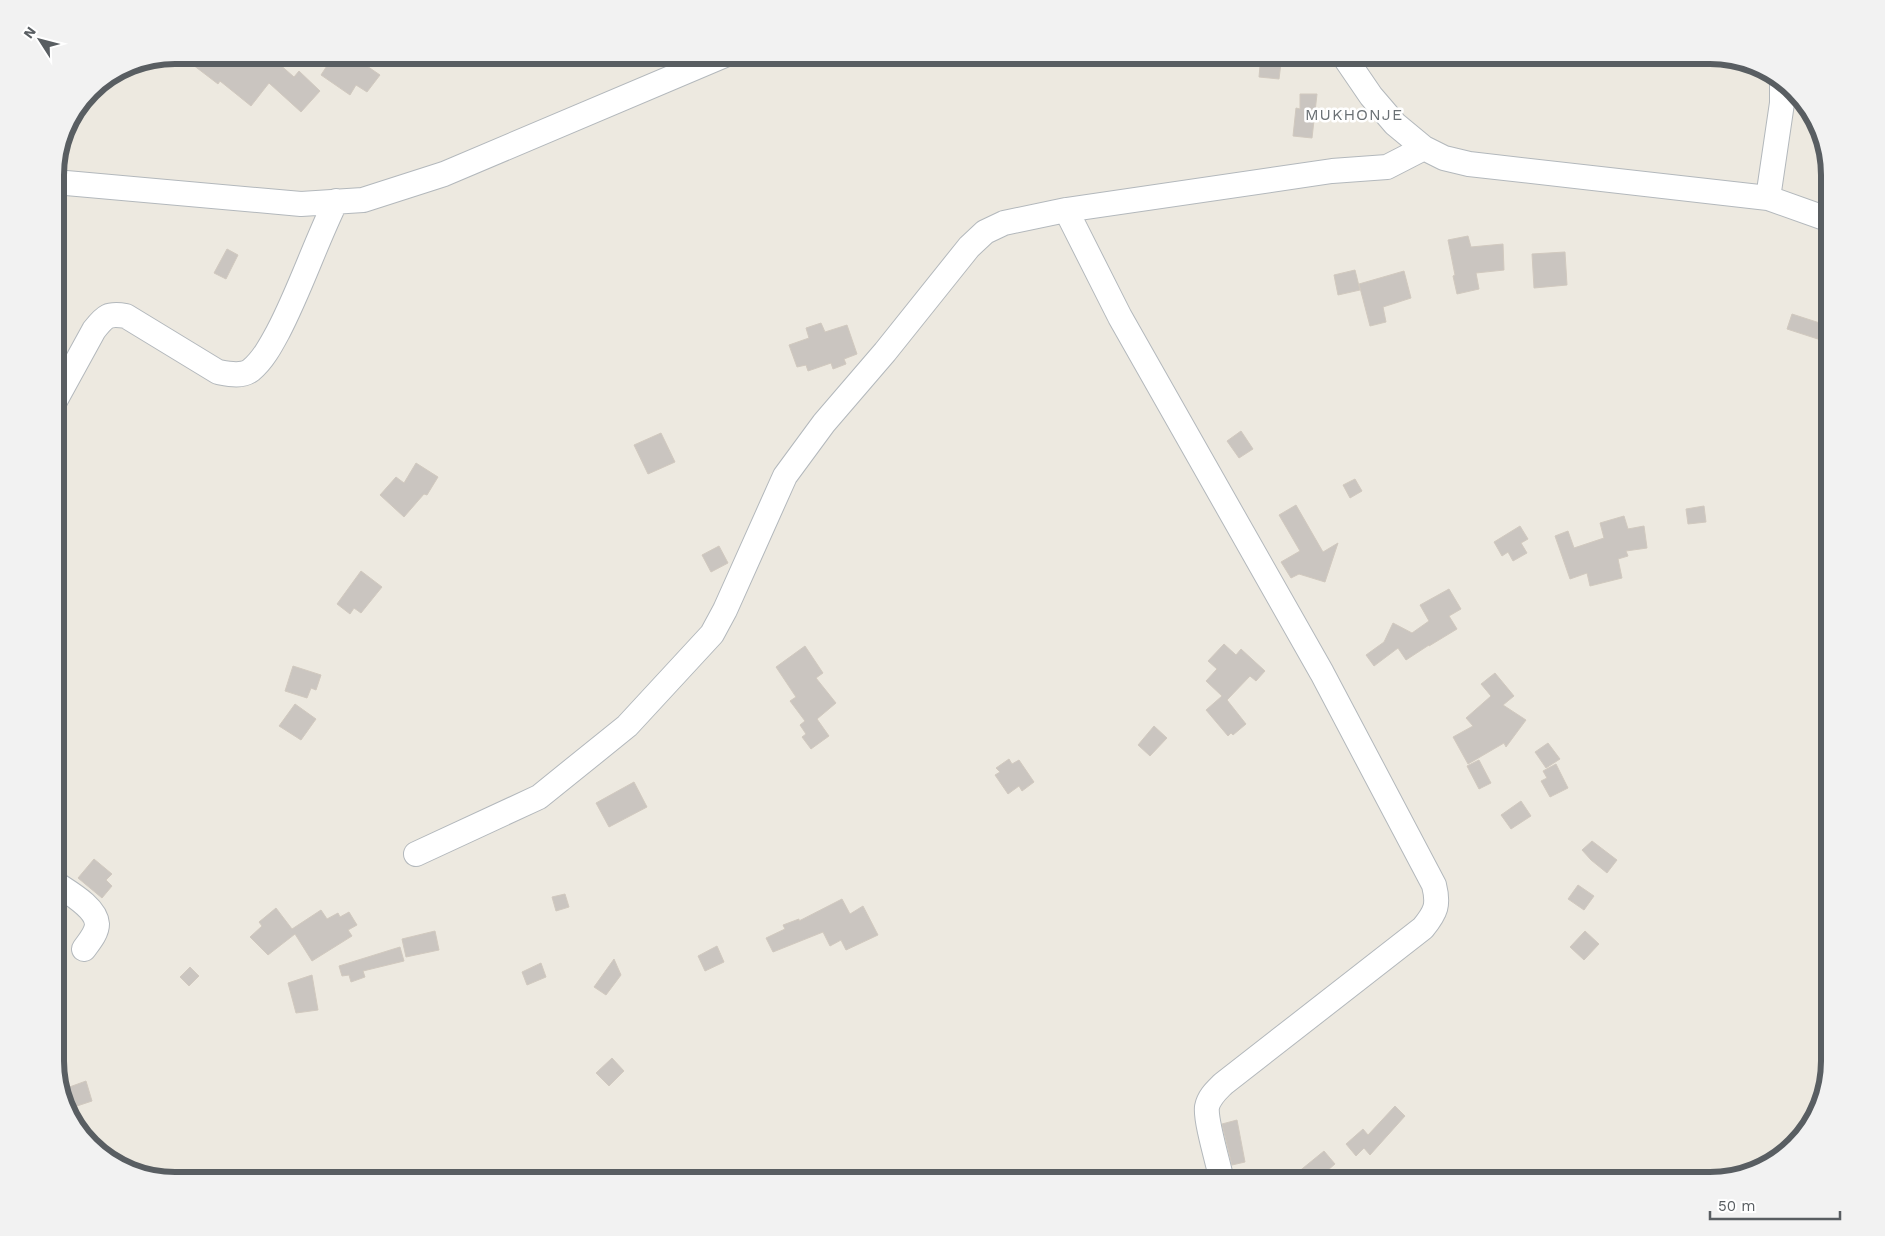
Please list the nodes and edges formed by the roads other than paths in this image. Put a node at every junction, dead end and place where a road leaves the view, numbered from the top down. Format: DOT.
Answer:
graph roads {
  1 [pos="704,64"];
  2 [pos="1349,64"];
  3 [pos="1782,90"];
  4 [pos="1424,148"];
  5 [pos="64,183"];
  6 [pos="1768,198"];
  7 [pos="336,201"];
  8 [pos="1066,210"];
  9 [pos="1821,217"];
  10 [pos="64,385"];
  11 [pos="416,854"];
  12 [pos="64,889"];
  13 [pos="84,949"];
  14 [pos="1220,1172"];
  1 -- 7 [label="street"];
  2 -- 4 [label="street"];
  3 -- 6 [label="street"];
  4 -- 6 [label="street"];
  4 -- 8 [label="street"];
  5 -- 7 [label="street"];
  6 -- 9 [label="street"];
  7 -- 10 [label="street"];
  8 -- 11 [label="street"];
  8 -- 14 [label="street"];
  12 -- 13 [label="street"];
}
